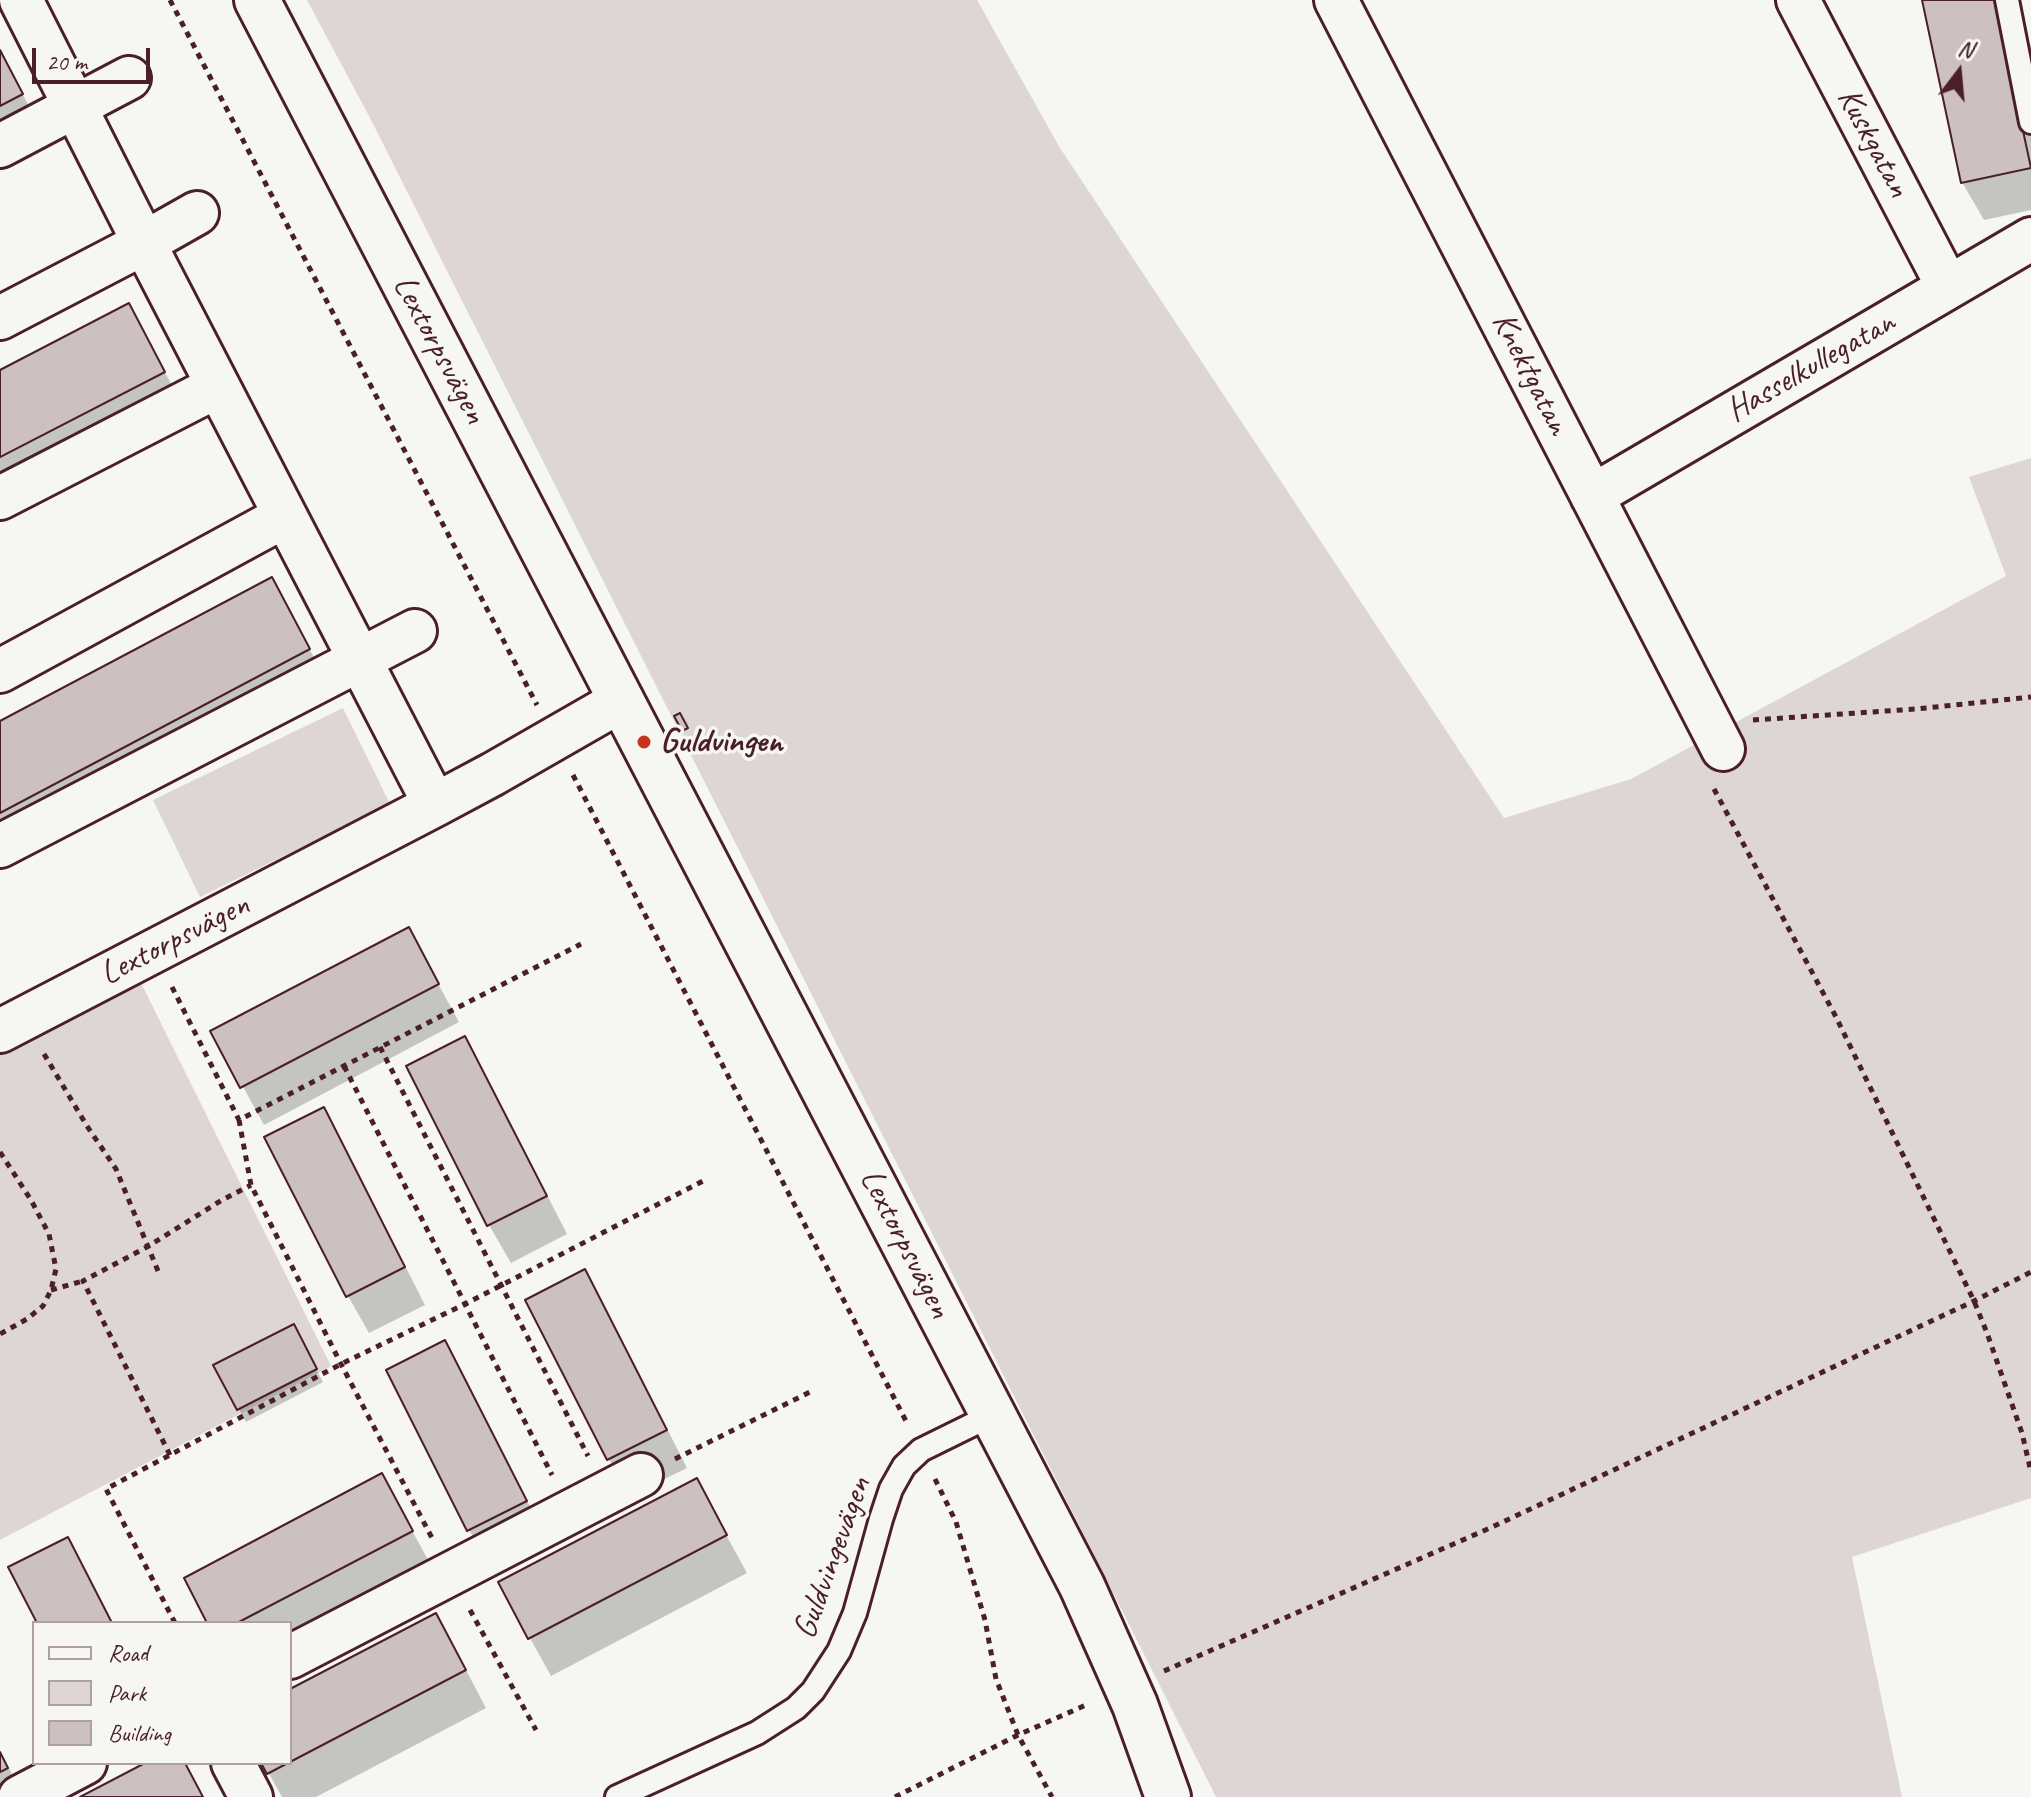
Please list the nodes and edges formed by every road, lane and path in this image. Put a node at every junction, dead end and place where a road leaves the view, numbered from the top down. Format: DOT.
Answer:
graph roads {
  1 [pos="21,0"];
  2 [pos="170,0"];
  3 [pos="257,0"];
  4 [pos="1336,0"];
  5 [pos="1798,0"];
  6 [pos="2007,0"];
  7 [pos="129,78"];
  8 [pos="75,107"];
  9 [pos="2031,122"];
  10 [pos="0,146"];
  11 [pos="197,213"];
  12 [pos="2031,239"];
  13 [pos="144,243"];
  14 [pos="1948,287"];
  15 [pos="0,318"];
  16 [pos="218,386"];
  17 [pos="1592,496"];
  18 [pos="0,498"];
  19 [pos="285,516"];
  20 [pos="415,631"];
  21 [pos="360,661"];
  22 [pos="0,671"];
  23 [pos="2031,697"];
  24 [pos="622,700"];
  25 [pos="1715,733"];
  26 [pos="555,739"];
  27 [pos="435,805"];
  28 [pos="0,846"];
  29 [pos="581,944"];
  30 [pos="154,951"];
  31 [pos="12,1025"];
  32 [pos="380,1047"];
  33 [pos="344,1066"];
  34 [pos="239,1120"];
  35 [pos="0,1152"];
  36 [pos="703,1181"];
  37 [pos="251,1185"];
  38 [pos="147,1247"];
  39 [pos="158,1271"];
  40 [pos="2031,1272"];
  41 [pos="83,1281"];
  42 [pos="501,1284"];
  43 [pos="51,1290"];
  44 [pos="1974,1301"];
  45 [pos="465,1304"];
  46 [pos="0,1334"];
  47 [pos="341,1364"];
  48 [pos="812,1391"];
  49 [pos="992,1415"];
  50 [pos="921,1450"];
  51 [pos="170,1455"];
  52 [pos="2031,1472"];
  53 [pos="624,1484"];
  54 [pos="571,1512"];
  55 [pos="451,1574"];
  56 [pos="174,1621"];
  57 [pos="292,1656"];
  58 [pos="1164,1671"];
  59 [pos="1086,1705"];
  60 [pos="536,1730"];
  61 [pos="1018,1735"];
  62 [pos="81,1765"];
  63 [pos="234,1765"];
  64 [pos="20,1797"];
  65 [pos="251,1797"];
  66 [pos="617,1797"];
  67 [pos="895,1797"];
  68 [pos="1052,1797"];
  69 [pos="1168,1797"];
  1 -- 8 [label="street"];
  2 -- 26 [label="path"];
  3 -- 24 [label="street, Lextorpsvägen"];
  4 -- 17 [label="street, Knektgatan"];
  5 -- 14 [label="street, Kuskgatan"];
  6 -- 9 [label="lane"];
  7 -- 8 [label="street"];
  8 -- 10 [label="street"];
  8 -- 13 [label="street"];
  11 -- 13 [label="street"];
  12 -- 14 [label="street, Hasselkullegatan"];
  13 -- 15 [label="street"];
  13 -- 16 [label="street"];
  14 -- 17 [label="street, Hasselkullegatan"];
  16 -- 18 [label="street"];
  16 -- 19 [label="street"];
  17 -- 25 [label="street, Knektgatan"];
  19 -- 21 [label="street"];
  19 -- 22 [label="street"];
  20 -- 21 [label="street"];
  21 -- 27 [label="street"];
  21 -- 28 [label="street"];
  23 -- 25 [label="path"];
  24 -- 26 [label="street, Lextorpsvägen"];
  24 -- 49 [label="street, Lextorpsvägen"];
  25 -- 44 [label="path"];
  26 -- 27 [label="street, Lextorpsvägen"];
  26 -- 50 [label="path"];
  27 -- 30 [label="street, Lextorpsvägen"];
  29 -- 32 [label="path"];
  30 -- 31 [label="street, Lextorpsvägen"];
  30 -- 34 [label="path"];
  31 -- 38 [label="path"];
  32 -- 33 [label="path"];
  32 -- 42 [label="path"];
  33 -- 34 [label="path"];
  33 -- 45 [label="path"];
  34 -- 37 [label="path"];
  35 -- 43 [label="path"];
  36 -- 42 [label="path"];
  37 -- 38 [label="path"];
  37 -- 47 [label="path"];
  38 -- 39 [label="path"];
  38 -- 41 [label="path"];
  40 -- 44 [label="path"];
  41 -- 43 [label="path"];
  41 -- 51 [label="path"];
  42 -- 45 [label="path"];
  42 -- 53 [label="path"];
  43 -- 46 [label="path"];
  44 -- 52 [label="path"];
  44 -- 58 [label="path"];
  45 -- 47 [label="path"];
  45 -- 54 [label="path"];
  47 -- 51 [label="path"];
  47 -- 55 [label="path"];
  48 -- 53 [label="path"];
  49 -- 50 [label="lane, Guldvingevägen"];
  49 -- 69 [label="street, Lextorpsvägen"];
  50 -- 61 [label="path"];
  50 -- 66 [label="lane, Guldvingevägen"];
  51 -- 56 [label="path"];
  53 -- 54 [label="street"];
  54 -- 55 [label="street"];
  55 -- 57 [label="street"];
  55 -- 60 [label="path"];
  59 -- 61 [label="path"];
  61 -- 67 [label="path"];
  61 -- 68 [label="path"];
  62 -- 64 [label="street"];
  63 -- 65 [label="street"];
}
